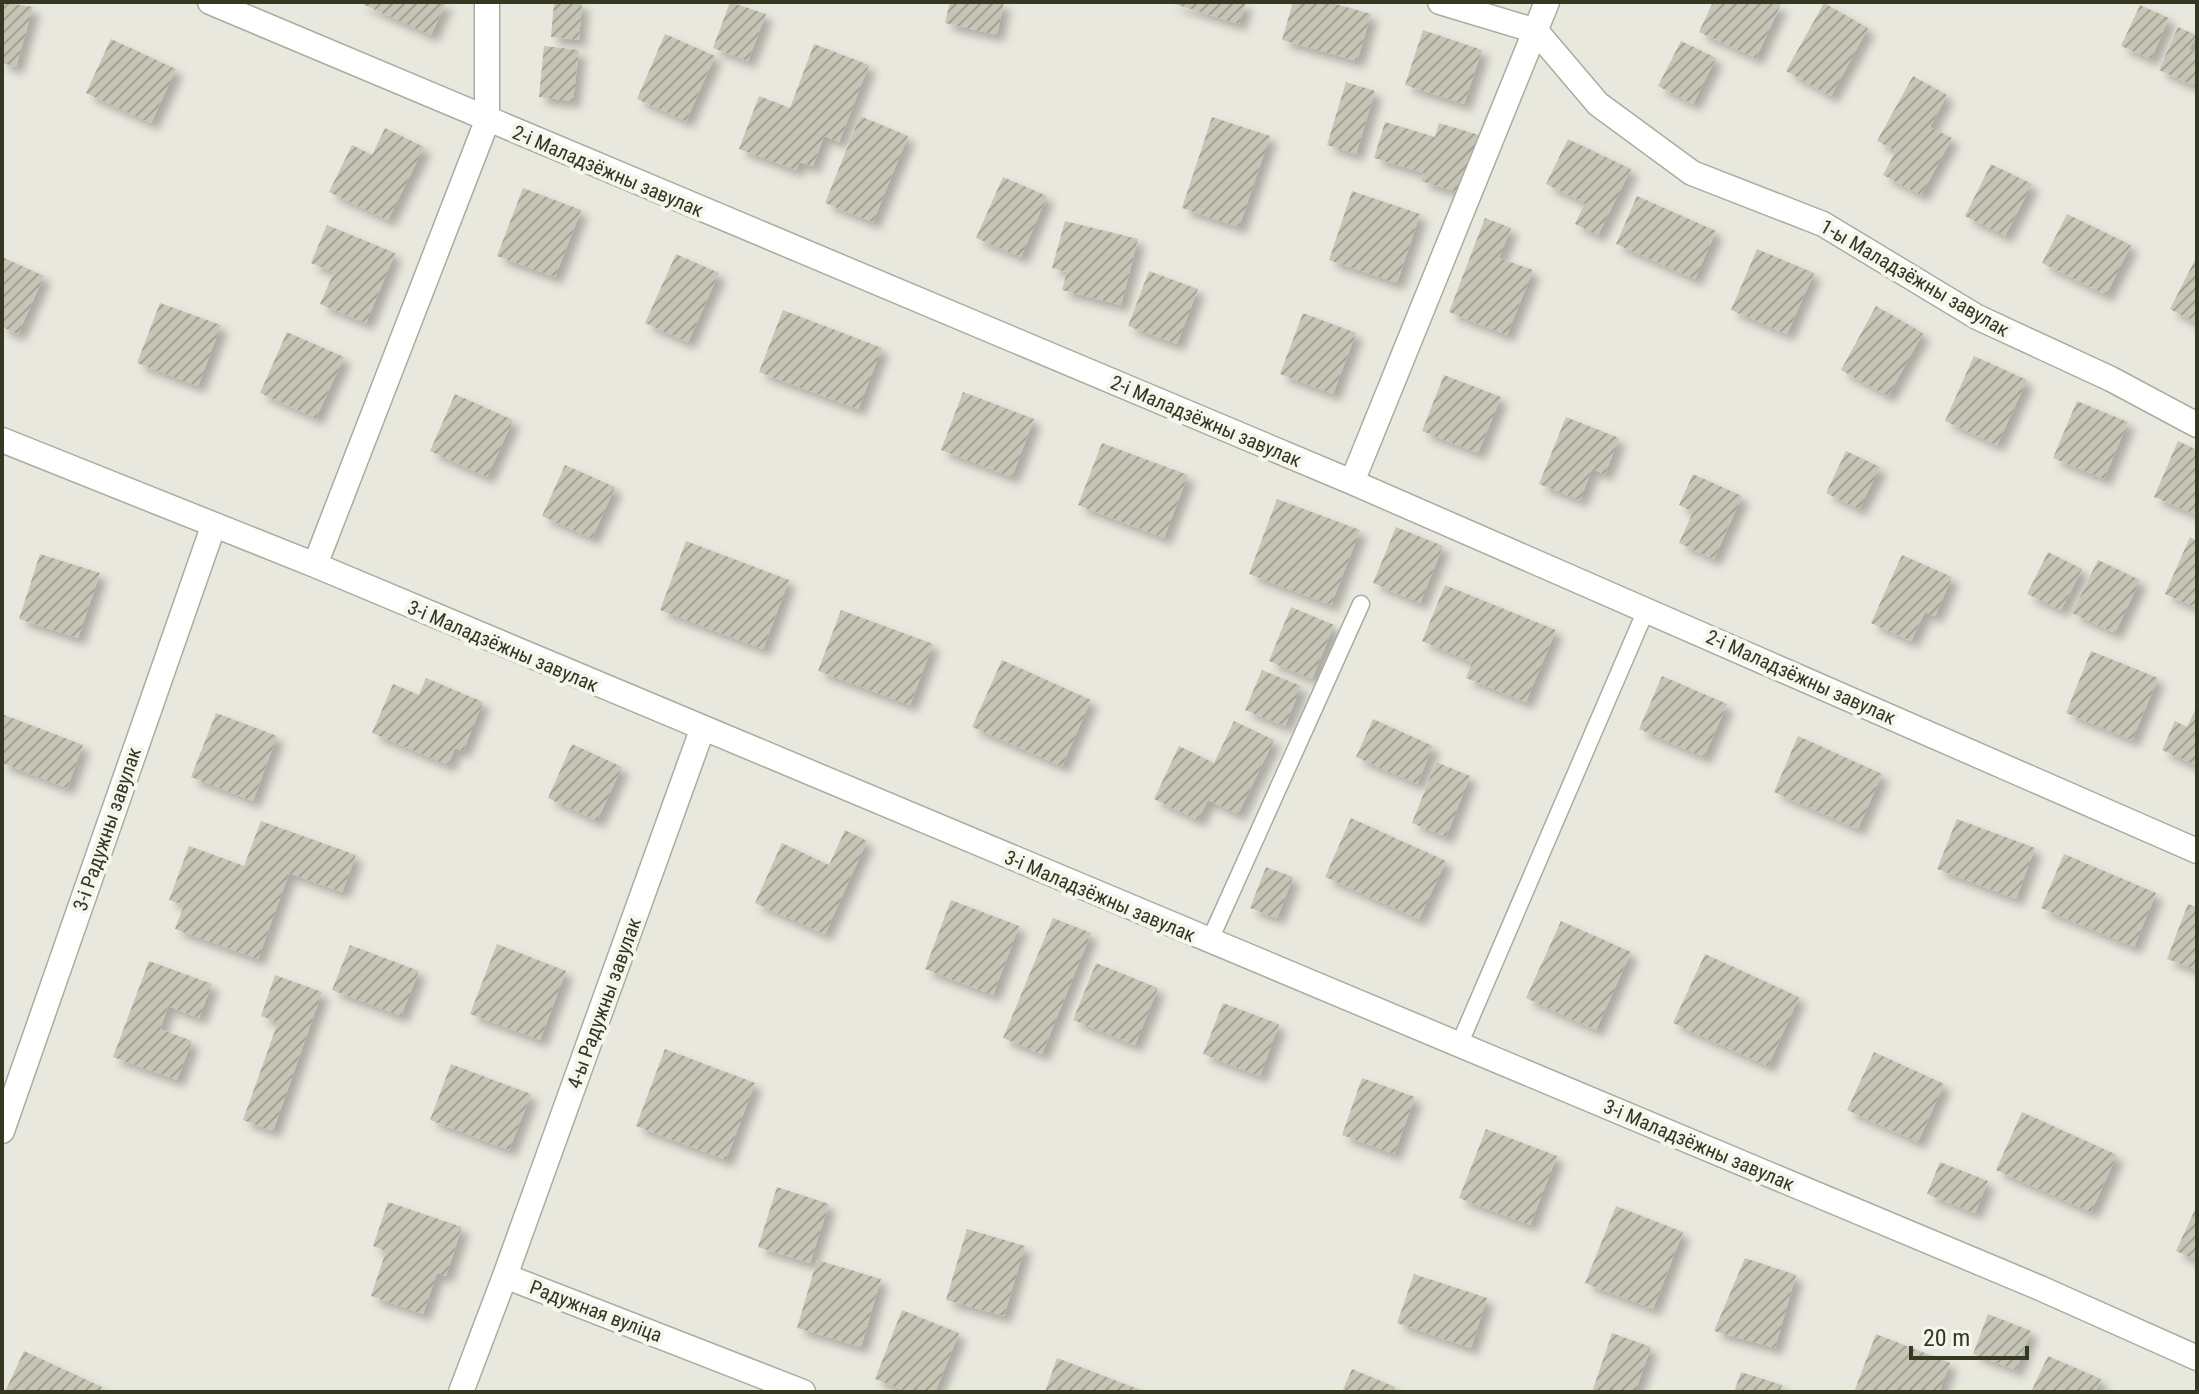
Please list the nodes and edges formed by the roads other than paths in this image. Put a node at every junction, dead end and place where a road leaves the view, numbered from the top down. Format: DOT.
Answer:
graph roads {
  1 [pos="210,2"];
  2 [pos="487,2"];
  3 [pos="1440,2"];
  4 [pos="1547,2"];
  5 [pos="1536,31"];
  6 [pos="487,121"];
  7 [pos="2197,425"];
  8 [pos="2,440"];
  9 [pos="1352,482"];
  10 [pos="213,527"];
  11 [pos="315,565"];
  12 [pos="1361,604"];
  13 [pos="1646,610"];
  14 [pos="702,730"];
  15 [pos="2197,851"];
  16 [pos="1209,942"];
  17 [pos="1459,1045"];
  18 [pos="2,1131"];
  19 [pos="505,1276"];
  20 [pos="2197,1358"];
  21 [pos="461,1392"];
  22 [pos="803,1392"];
  1 -- 6 [label="street, 2-і Маладзёжны завулак"];
  2 -- 6 [label="street"];
  3 -- 5 [label="street"];
  4 -- 5 [label="street"];
  5 -- 7 [label="street, 1-ы Маладзёжны завулак"];
  5 -- 9 [label="street"];
  6 -- 9 [label="street, 2-і Маладзёжны завулак"];
  6 -- 11 [label="street"];
  8 -- 10 [label="street, 3-і Маладзёжны завулак"];
  9 -- 13 [label="street, 2-і Маладзёжны завулак"];
  10 -- 11 [label="street, 3-і Маладзёжны завулак"];
  10 -- 18 [label="street, 3-і Радужны завулак"];
  11 -- 14 [label="street, 3-і Маладзёжны завулак"];
  12 -- 16 [label="lane"];
  13 -- 15 [label="street, 2-і Маладзёжны завулак"];
  13 -- 17 [label="lane"];
  14 -- 16 [label="street, 3-і Маладзёжны завулак"];
  14 -- 19 [label="street, 4-ы Радужны завулак"];
  16 -- 17 [label="street, 3-і Маладзёжны завулак"];
  17 -- 20 [label="street, 3-і Маладзёжны завулак"];
  19 -- 21 [label="street, Радужная вуліца"];
  19 -- 22 [label="street, Радужная вуліца"];
}
